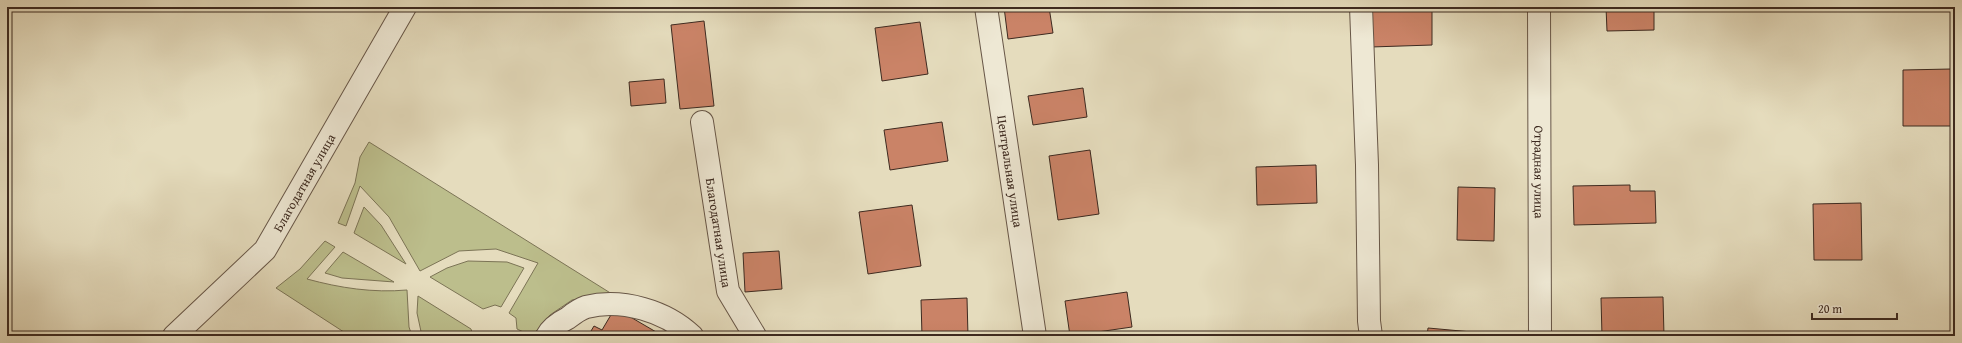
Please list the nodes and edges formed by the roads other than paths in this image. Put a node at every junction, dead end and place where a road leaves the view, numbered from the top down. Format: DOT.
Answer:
graph roads {
  1 [pos="405,7"];
  2 [pos="986,7"];
  3 [pos="1361,7"];
  4 [pos="1539,7"];
  5 [pos="702,122"];
  6 [pos="174,336"];
  7 [pos="547,336"];
  8 [pos="692,336"];
  9 [pos="755,336"];
  10 [pos="1035,336"];
  11 [pos="1371,336"];
  12 [pos="1540,336"];
  1 -- 6 [label="street, Благодатная улица"];
  2 -- 10 [label="street, Центральная улица"];
  3 -- 11 [label="street"];
  4 -- 12 [label="street, Отрадная улица"];
  5 -- 9 [label="street, Благодатная улица"];
  7 -- 8 [label="street"];
}
